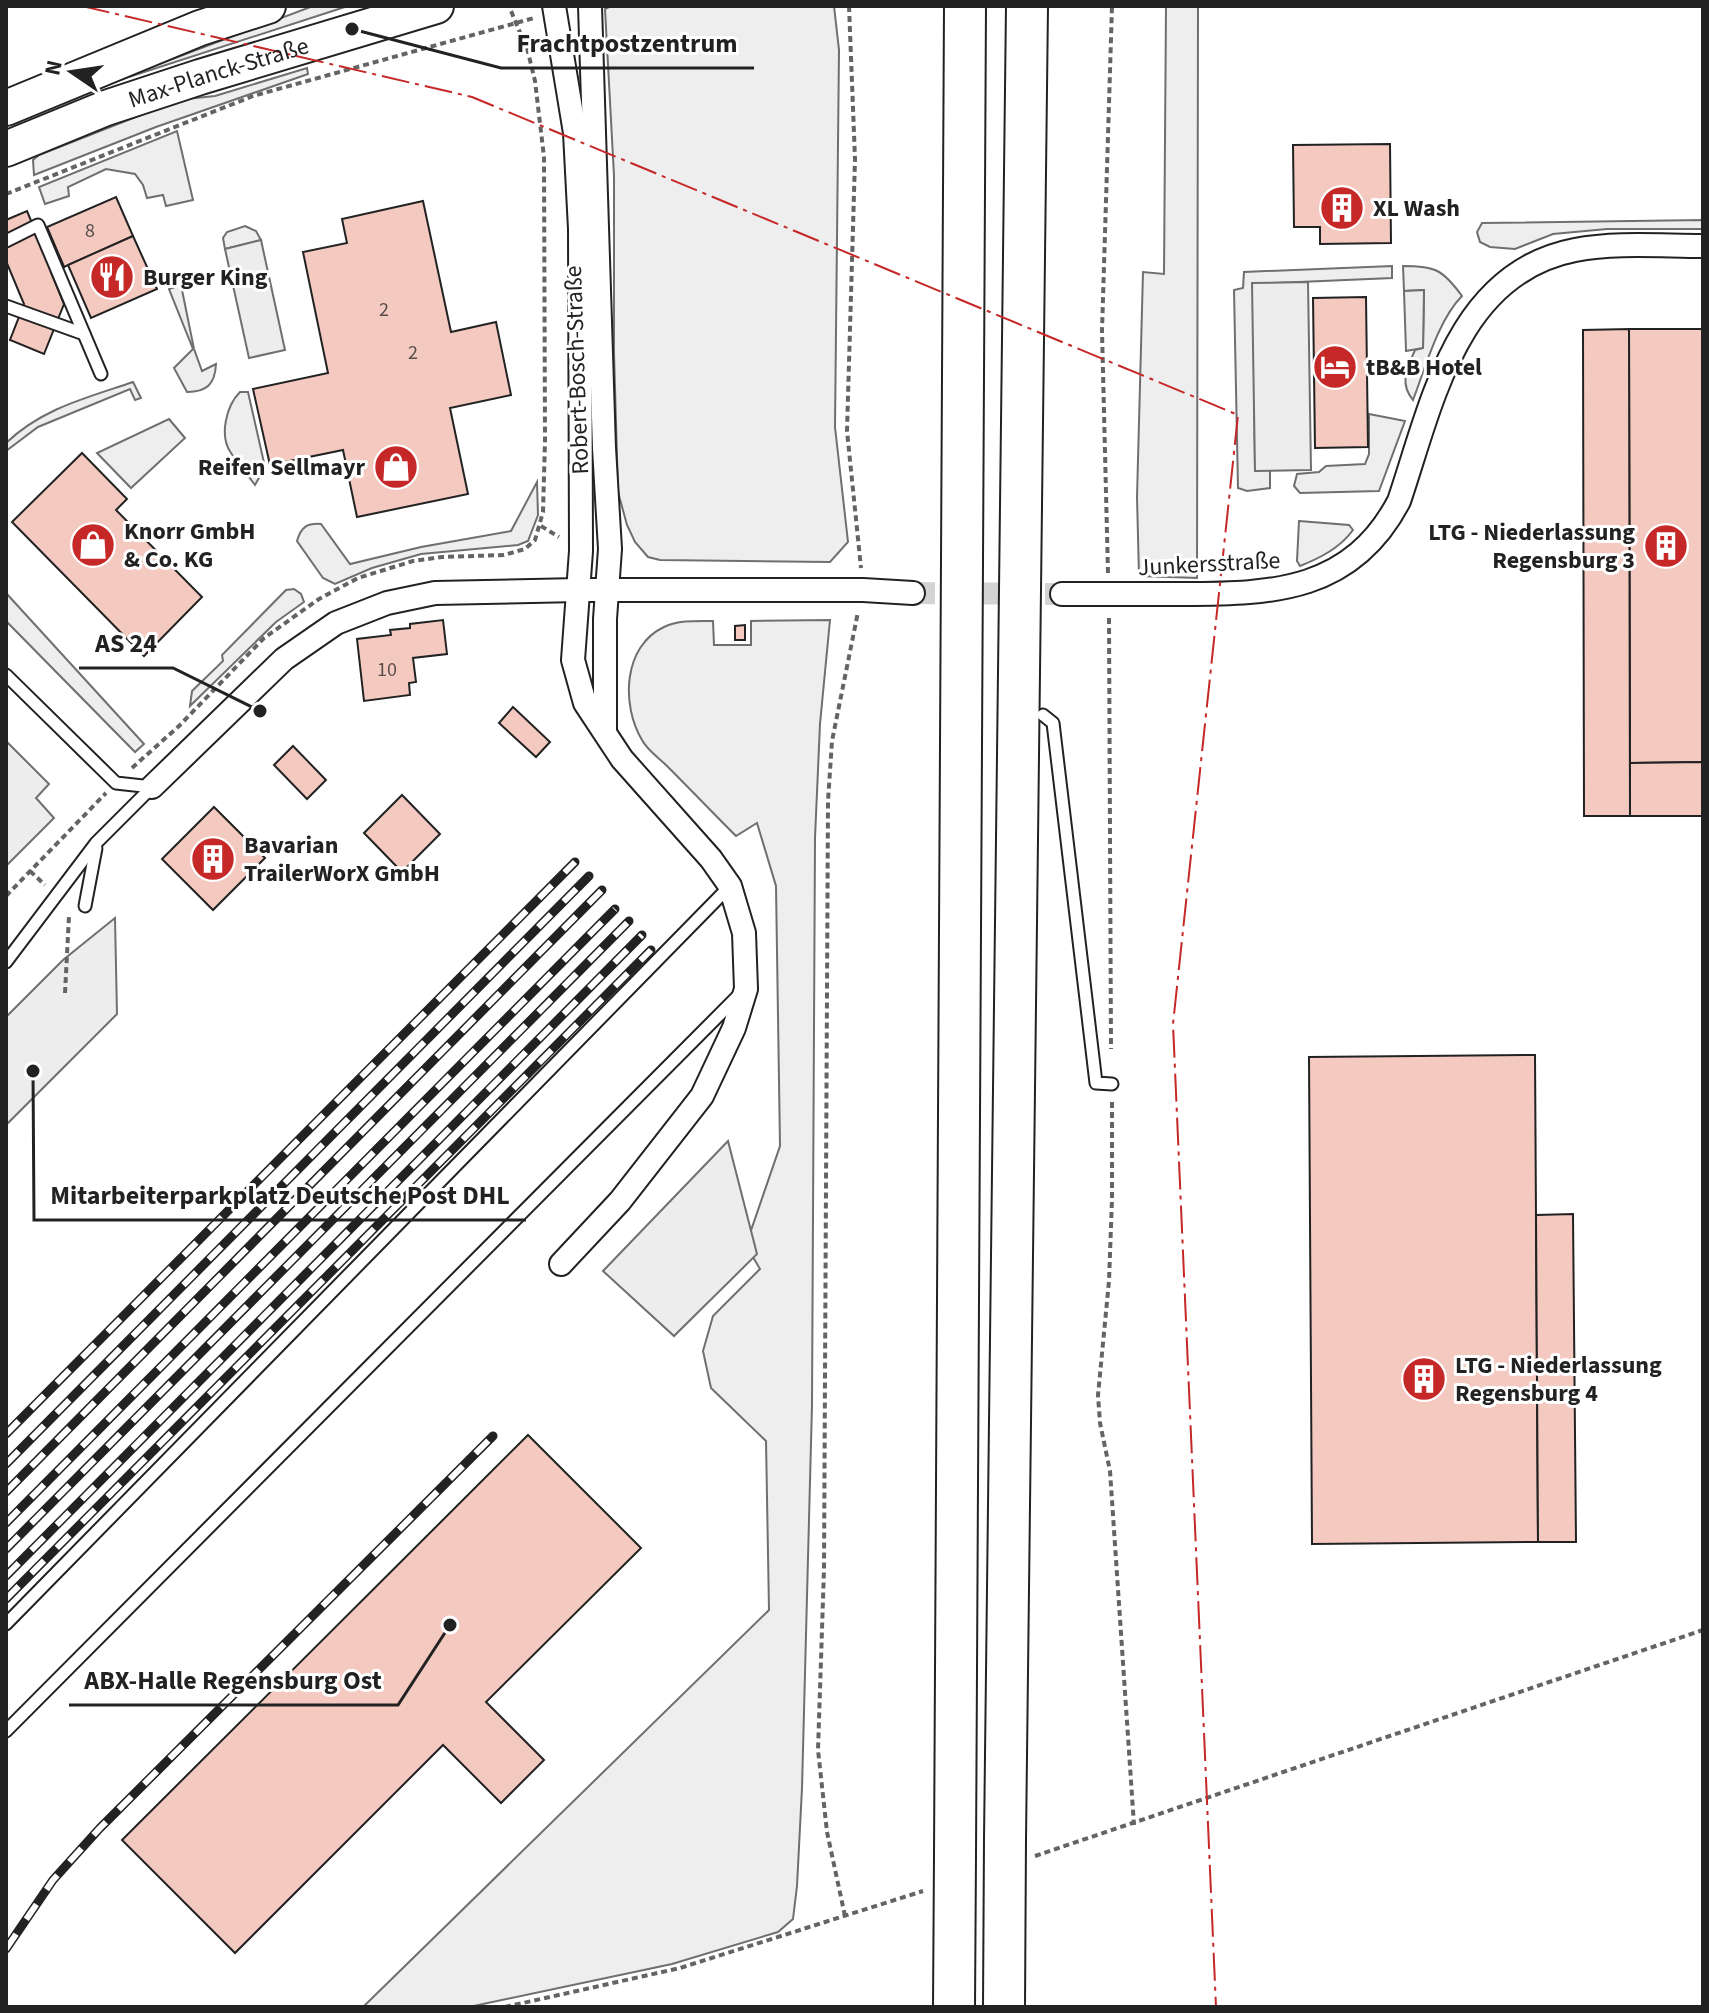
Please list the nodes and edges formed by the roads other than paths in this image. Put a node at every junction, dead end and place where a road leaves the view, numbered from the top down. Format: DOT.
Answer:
graph roads {
  1 [pos="268,6"];
  2 [pos="436,6"];
  3 [pos="590,6"];
  4 [pos="965,6"];
  5 [pos="1027,6"];
  6 [pos="554,9"];
  7 [pos="6,108"];
  8 [pos="6,149"];
  9 [pos="6,241"];
  10 [pos="1703,246"];
  11 [pos="6,306"];
  12 [pos="84,334"];
  13 [pos="101,374"];
  14 [pos="593,590"];
  15 [pos="913,593"];
  16 [pos="1062,594"];
  17 [pos="6,675"];
  18 [pos="1043,715"];
  19 [pos="605,731"];
  20 [pos="152,787"];
  21 [pos="96,843"];
  22 [pos="730,886"];
  23 [pos="85,906"];
  24 [pos="6,962"];
  25 [pos="746,989"];
  26 [pos="1112,1084"];
  27 [pos="561,1264"];
  28 [pos="6,1624"];
  29 [pos="6,1731"];
  30 [pos="954,2007"];
  31 [pos="1004,2007"];
  1 -- 7 [label="main road, Max-Planck-Straße"];
  2 -- 8 [label="main road, Max-Planck-Straße"];
  3 -- 14 [label="street, Robert-Bosch-Straße"];
  4 -- 30 [label="highway, bridge"];
  5 -- 31 [label="highway, bridge"];
  6 -- 14 [label="street, Robert-Bosch-Straße"];
  9 -- 12 [label="lane"];
  10 -- 16 [label="street, Junkersstraße"];
  11 -- 12 [label="lane"];
  12 -- 13 [label="lane"];
  14 -- 15 [label="street"];
  14 -- 19 [label="street, Robert-Bosch-Straße"];
  14 -- 19 [label="street, Robert-Bosch-Straße"];
  14 -- 20 [label="street"];
  17 -- 20 [label="lane"];
  18 -- 26 [label="lane"];
  19 -- 22 [label="street, Robert-Bosch-Straße"];
  20 -- 21 [label="lane"];
  21 -- 23 [label="lane"];
  21 -- 24 [label="lane"];
  22 -- 25 [label="street, Robert-Bosch-Straße"];
  22 -- 28 [label="lane"];
  25 -- 27 [label="street, Robert-Bosch-Straße"];
  25 -- 29 [label="lane"];
}
